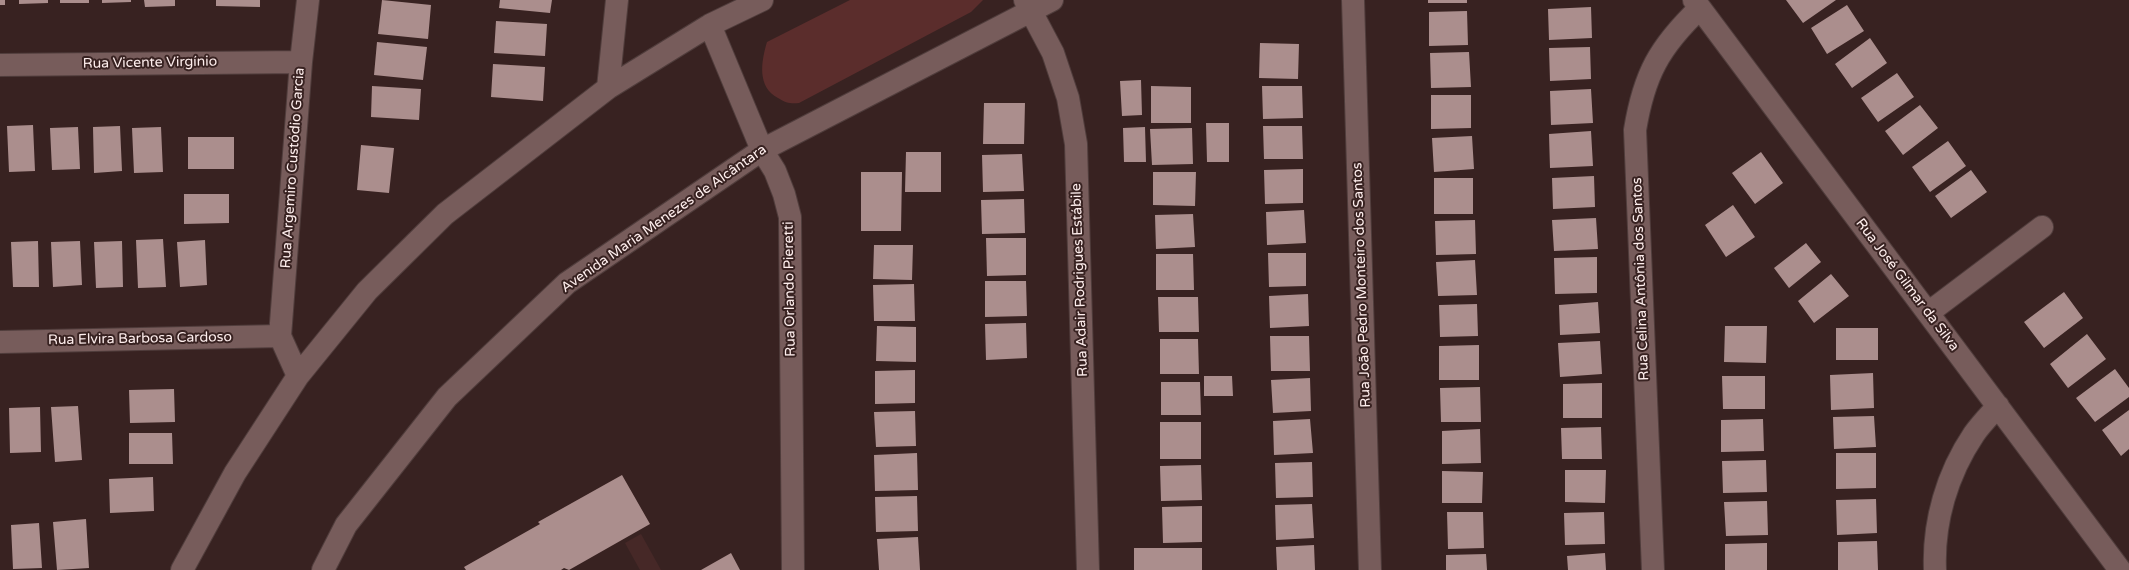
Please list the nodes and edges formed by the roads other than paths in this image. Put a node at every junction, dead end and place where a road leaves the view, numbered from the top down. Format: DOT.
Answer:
graph roads {
  1 [pos="308,0"];
  2 [pos="617,0"];
  3 [pos="762,0"];
  4 [pos="1052,0"];
  5 [pos="1353,0"];
  6 [pos="1697,4"];
  7 [pos="1028,5"];
  8 [pos="710,25"];
  9 [pos="301,62"];
  10 [pos="0,65"];
  11 [pos="608,88"];
  12 [pos="762,150"];
  13 [pos="2042,227"];
  14 [pos="1928,313"];
  15 [pos="280,336"];
  16 [pos="0,342"];
  17 [pos="298,376"];
  18 [pos="1998,406"];
  19 [pos="182,570"];
  20 [pos="323,570"];
  21 [pos="793,570"];
  22 [pos="1088,570"];
  23 [pos="1370,570"];
  24 [pos="1653,570"];
  25 [pos="1935,570"];
  26 [pos="2120,570"];
  1 -- 9 [label="street, Rua Argemiro Custódio Garcia"];
  2 -- 11 [label="street"];
  3 -- 8 [label="street"];
  4 -- 7 [label="street, Avenida Maria Menezes de Alcântara"];
  5 -- 23 [label="street, Rua João Pedro Monteiro dos Santos"];
  6 -- 14 [label="street, Rua José Gilmar da Silva"];
  6 -- 24 [label="street, Rua Celina Antônia dos Santos"];
  7 -- 12 [label="street, Avenida Maria Menezes de Alcântara"];
  7 -- 22 [label="street, Rua Adair Rodrigues Estábile"];
  8 -- 11 [label="street"];
  8 -- 12 [label="street, Rua Orlando Pieretti"];
  9 -- 10 [label="street, Rua Vicente Virgínio"];
  9 -- 15 [label="street, Rua Argemiro Custódio Garcia"];
  11 -- 17 [label="street"];
  12 -- 20 [label="street, Avenida Maria Menezes de Alcântara"];
  12 -- 21 [label="street, Rua Orlando Pieretti"];
  13 -- 14 [label="street"];
  14 -- 18 [label="street, Rua José Gilmar da Silva"];
  15 -- 16 [label="street, Rua Elvira Barbosa Cardoso"];
  15 -- 17 [label="street"];
  17 -- 19 [label="street"];
  18 -- 25 [label="street"];
  18 -- 26 [label="street, Rua José Gilmar da Silva"];
}
